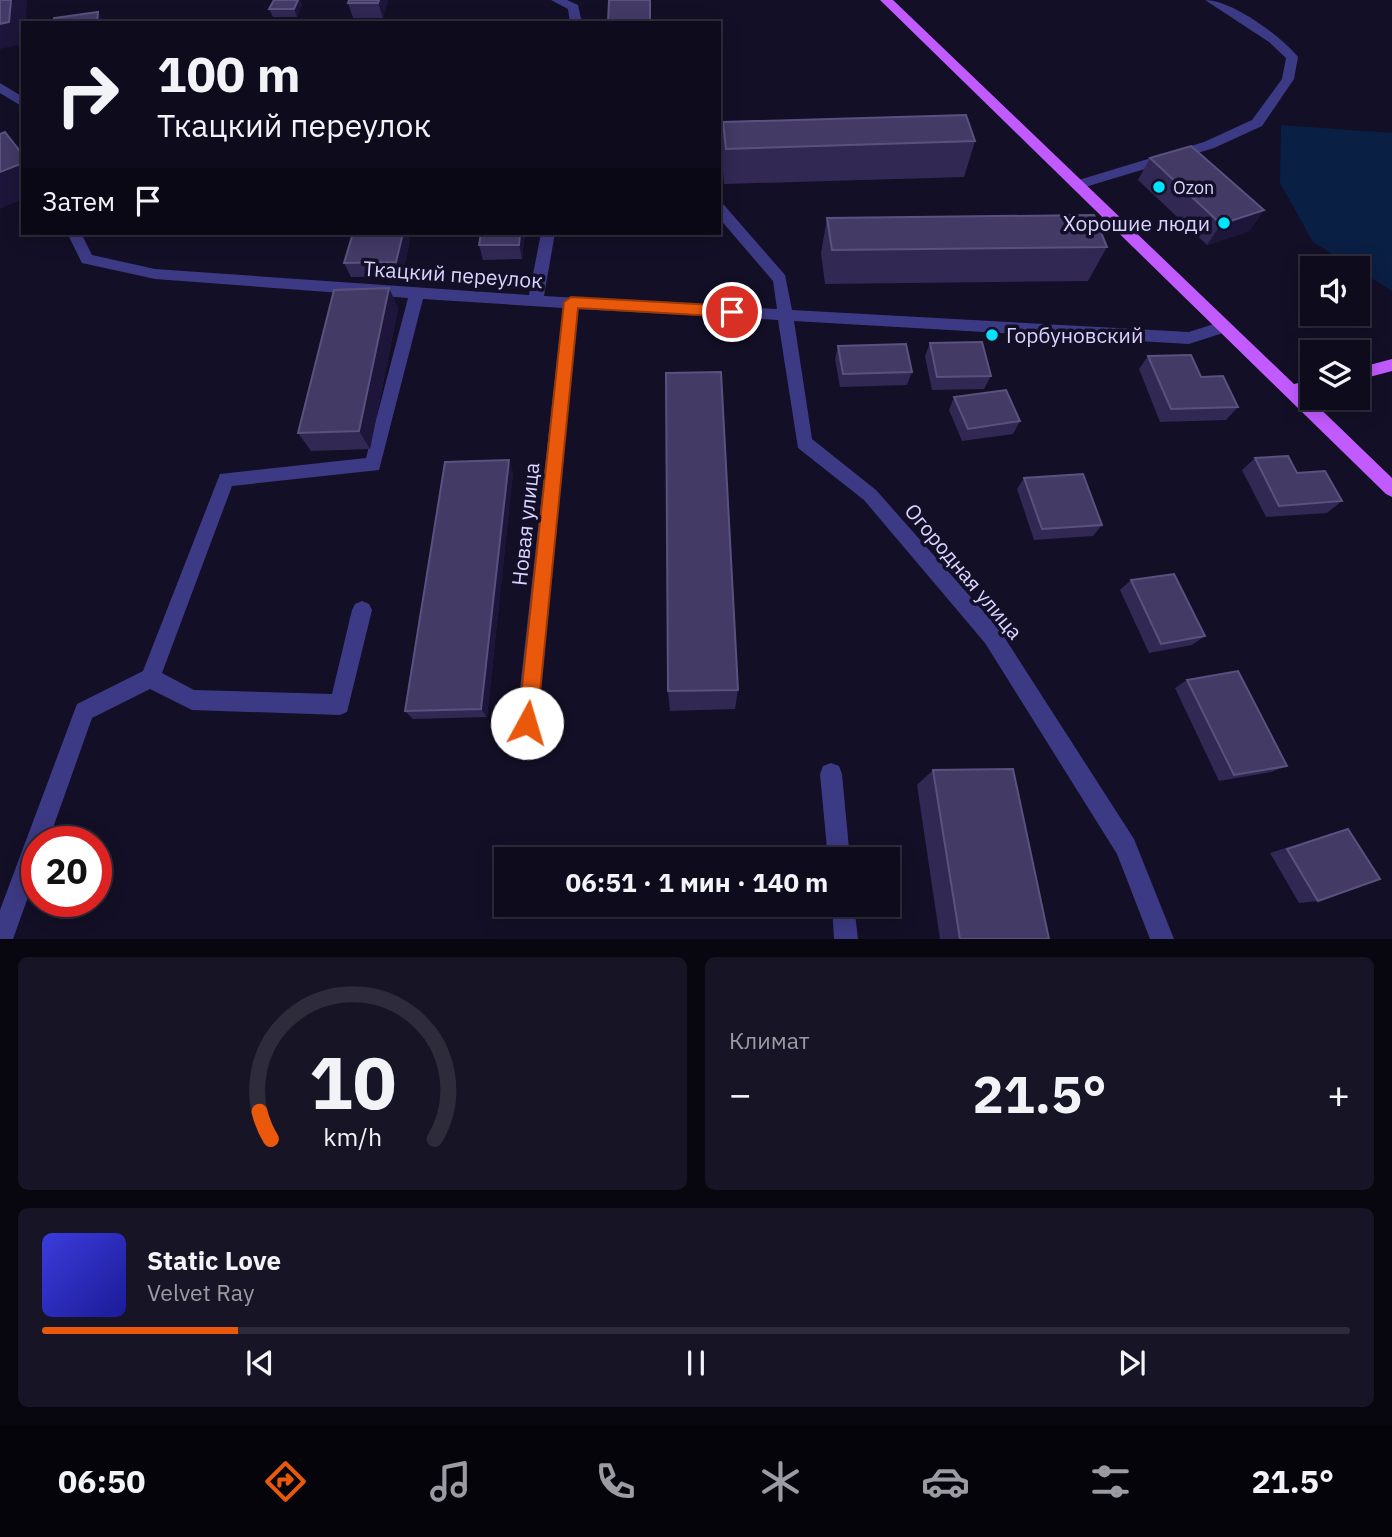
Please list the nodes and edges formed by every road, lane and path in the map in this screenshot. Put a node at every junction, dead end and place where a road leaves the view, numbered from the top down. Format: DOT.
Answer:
graph roads {
  1 [pos="557,0"];
  2 [pos="886,0"];
  3 [pos="1212,0"];
  4 [pos="576,21"];
  5 [pos="0,87"];
  6 [pos="21,102"];
  7 [pos="1077,185"];
  8 [pos="721,210"];
  9 [pos="75,235"];
  10 [pos="548,235"];
  11 [pos="417,292"];
  12 [pos="536,300"];
  13 [pos="571,302"];
  14 [pos="785,315"];
  15 [pos="1223,327"];
  16 [pos="1392,365"];
  17 [pos="1370,371"];
  18 [pos="1300,389"];
  19 [pos="1290,391"];
  20 [pos="1392,489"];
  21 [pos="362,610"];
  22 [pos="149,678"];
  23 [pos="524,750"];
  24 [pos="831,774"];
  25 [pos="838,847"];
  26 [pos="844,917"];
  27 [pos="1,939"];
  28 [pos="846,939"];
  29 [pos="1162,939"];
  1 -- 4 [label="street"];
  2 -- 7 [label="main road"];
  3 -- 7 [label="street"];
  5 -- 6 [label="street"];
  7 -- 15 [label="main road"];
  8 -- 14 [label="street, Огородная улица"];
  9 -- 11 [label="street, Ткацкий переулок"];
  10 -- 12 [label="street"];
  11 -- 12 [label="street, Ткацкий переулок"];
  11 -- 22 [label="street"];
  12 -- 13 [label="street, Ткацкий переулок"];
  13 -- 14 [label="street, Ткацкий переулок"];
  13 -- 23 [label="street, Новая улица"];
  14 -- 15 [label="street, Ткацкий переулок"];
  14 -- 29 [label="street, Огородная улица"];
  15 -- 19 [label="main road"];
  16 -- 17 [label="main road"];
  18 -- 19 [label="main road"];
  19 -- 20 [label="main road"];
  21 -- 22 [label="street"];
  22 -- 27 [label="street"];
  24 -- 25 [label="street"];
  26 -- 28 [label="street"];
}
